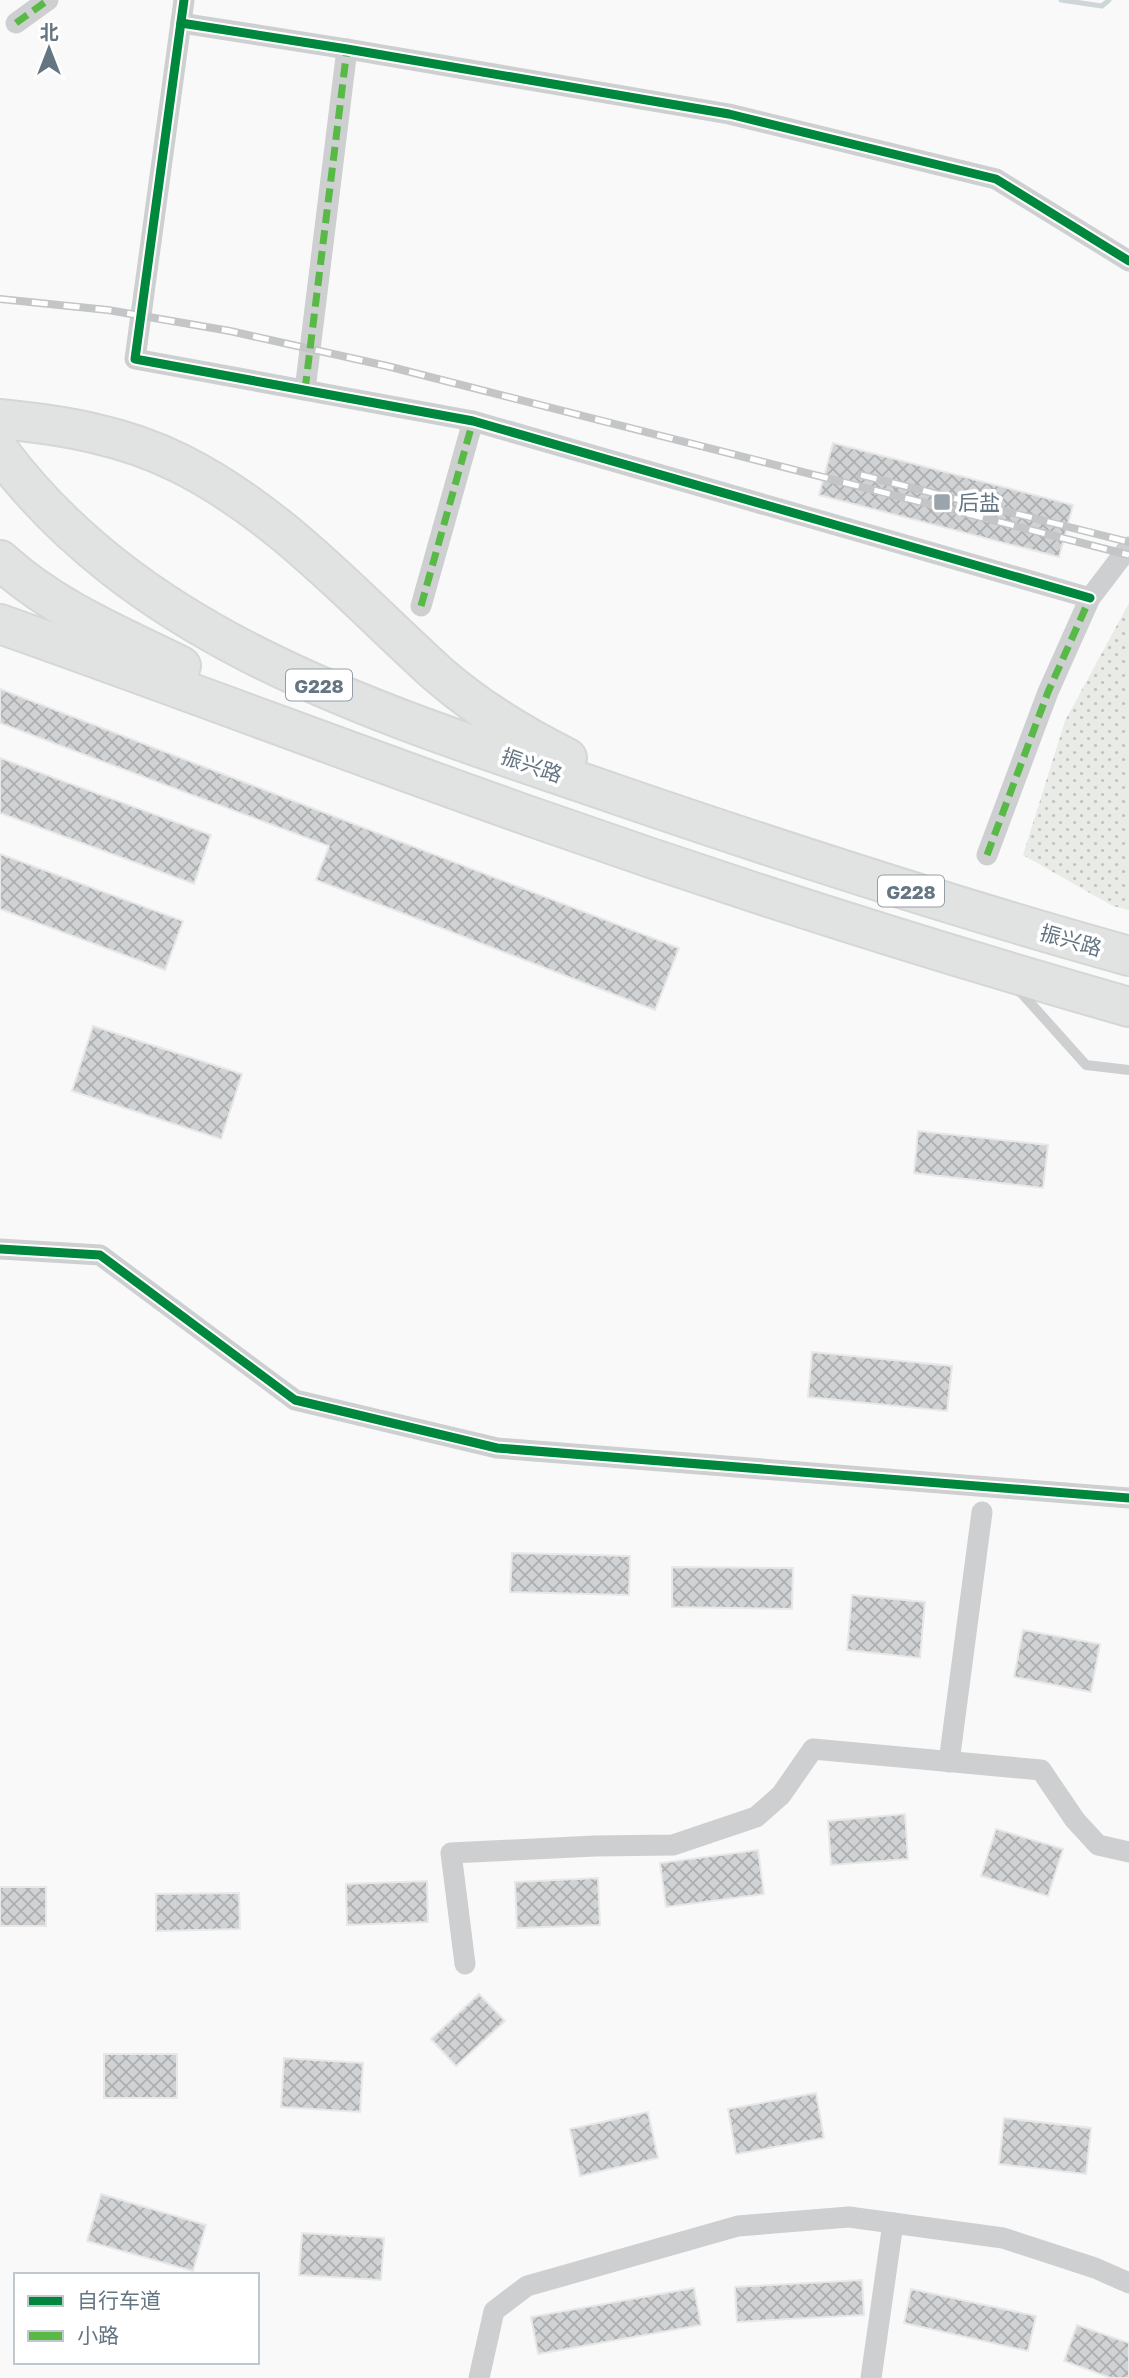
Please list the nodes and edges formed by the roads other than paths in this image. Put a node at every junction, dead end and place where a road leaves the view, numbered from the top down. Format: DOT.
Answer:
graph roads {
  1 [pos="48,0"];
  2 [pos="184,0"];
  3 [pos="16,23"];
  4 [pos="181,23"];
  5 [pos="348,49"];
  6 [pos="1129,261"];
  7 [pos="305,390"];
  8 [pos="0,419"];
  9 [pos="473,421"];
  10 [pos="0,452"];
  11 [pos="1129,547"];
  12 [pos="0,560"];
  13 [pos="1090,598"];
  14 [pos="421,606"];
  15 [pos="0,624"];
  16 [pos="379,761"];
  17 [pos="694,821"];
  18 [pos="987,855"];
  19 [pos="1129,956"];
  20 [pos="1001,970"];
  21 [pos="1129,1007"];
  22 [pos="1129,1070"];
  23 [pos="0,1249"];
  24 [pos="1129,1498"];
  25 [pos="982,1513"];
  26 [pos="949,1762"];
  27 [pos="1129,1852"];
  28 [pos="465,1964"];
  29 [pos="893,2223"];
  30 [pos="1129,2284"];
  31 [pos="479,2378"];
  32 [pos="871,2378"];
  1 -- 3 [label="street"];
  2 -- 4 [label="street"];
  4 -- 5 [label="street"];
  4 -- 7 [label="street"];
  5 -- 6 [label="street"];
  5 -- 7 [label="street"];
  7 -- 9 [label="street"];
  8 -- 17 [label="highway"];
  9 -- 13 [label="street"];
  9 -- 14 [label="street"];
  10 -- 17 [label="highway, 振兴路 / G228"];
  11 -- 13 [label="street"];
  12 -- 16 [label="highway"];
  13 -- 18 [label="street"];
  15 -- 16 [label="highway, G228"];
  16 -- 20 [label="highway, G228"];
  17 -- 19 [label="highway, 振兴路 / G228"];
  20 -- 21 [label="highway, G228"];
  20 -- 22 [label="lane"];
  23 -- 24 [label="street"];
  25 -- 26 [label="street"];
  26 -- 27 [label="street"];
  26 -- 28 [label="street"];
  29 -- 30 [label="street"];
  29 -- 31 [label="street"];
  29 -- 32 [label="street"];
}
